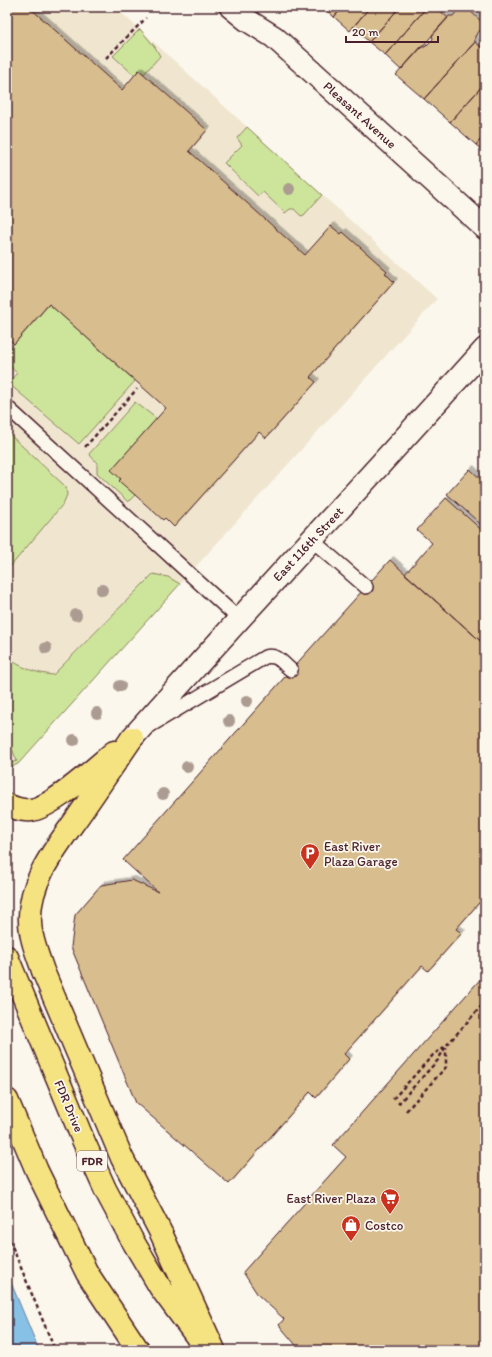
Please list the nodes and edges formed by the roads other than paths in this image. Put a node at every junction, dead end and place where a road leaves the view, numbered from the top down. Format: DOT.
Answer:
graph roads {
  1 [pos="245,11"];
  2 [pos="485,228"];
  3 [pos="485,349"];
  4 [pos="7,407"];
  5 [pos="312,540"];
  6 [pos="366,587"];
  7 [pos="239,619"];
  8 [pos="291,670"];
  9 [pos="134,736"];
  10 [pos="7,805"];
  11 [pos="7,957"];
  12 [pos="7,1100"];
  13 [pos="138,1350"];
  14 [pos="207,1350"];
  15 [pos="214,1350"];
  1 -- 2 [label="street, Pleasant Avenue"];
  3 -- 5 [label="street, East 116th Street"];
  4 -- 7 [label="lane"];
  5 -- 6 [label="lane"];
  5 -- 7 [label="street, East 116th Street"];
  7 -- 9 [label="street, East 116th Street"];
  8 -- 9 [label="lane"];
  9 -- 10 [label="highway"];
  9 -- 15 [label="highway"];
  11 -- 14 [label="highway, FDR Drive / FDR"];
  12 -- 13 [label="highway"];
}
